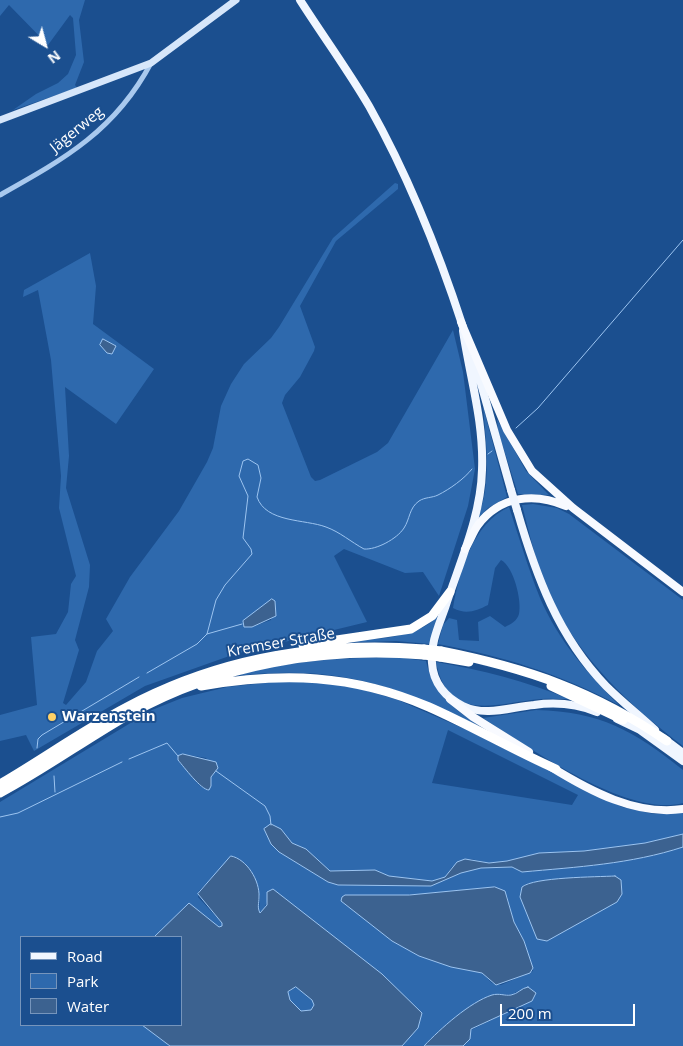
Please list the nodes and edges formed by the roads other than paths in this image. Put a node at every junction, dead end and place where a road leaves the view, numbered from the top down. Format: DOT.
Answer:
graph roads {
  1 [pos="236,0"];
  2 [pos="296,0"];
  3 [pos="300,0"];
  4 [pos="315,22"];
  5 [pos="151,63"];
  6 [pos="0,120"];
  7 [pos="0,195"];
  8 [pos="462,322"];
  9 [pos="573,508"];
  10 [pos="464,549"];
  11 [pos="450,592"];
  12 [pos="683,592"];
  13 [pos="424,652"];
  14 [pos="440,654"];
  15 [pos="238,662"];
  16 [pos="179,690"];
  17 [pos="154,697"];
  18 [pos="450,699"];
  19 [pos="623,720"];
  20 [pos="667,741"];
  21 [pos="683,753"];
  22 [pos="683,761"];
  23 [pos="556,769"];
  24 [pos="0,784"];
  25 [pos="0,793"];
  26 [pos="683,808"];
  1 -- 5 [label="main road"];
  2 -- 4 [label="main road"];
  3 -- 4 [label="main road"];
  4 -- 8 [label="main road"];
  5 -- 6 [label="main road"];
  5 -- 7 [label="street, Jägerweg"];
  8 -- 9 [label="highway"];
  8 -- 10 [label="main road"];
  8 -- 20 [label="main road, bridge"];
  9 -- 10 [label="highway"];
  9 -- 12 [label="highway"];
  10 -- 11 [label="main road"];
  11 -- 15 [label="highway"];
  11 -- 18 [label="main road"];
  13 -- 14 [label="highway, Kremser Straße, bridge"];
  13 -- 15 [label="highway, Kremser Straße"];
  13 -- 16 [label="highway, Kremser Straße"];
  14 -- 19 [label="highway, Kremser Straße"];
  14 -- 20 [label="highway, Kremser Straße"];
  15 -- 17 [label="highway, Kremser Straße"];
  16 -- 17 [label="highway, Kremser Straße"];
  16 -- 23 [label="highway"];
  17 -- 24 [label="highway, Kremser Straße"];
  17 -- 25 [label="highway, Kremser Straße"];
  18 -- 19 [label="main road"];
  18 -- 23 [label="highway"];
  19 -- 22 [label="main road"];
  20 -- 21 [label="main road"];
  23 -- 26 [label="highway"];
}
